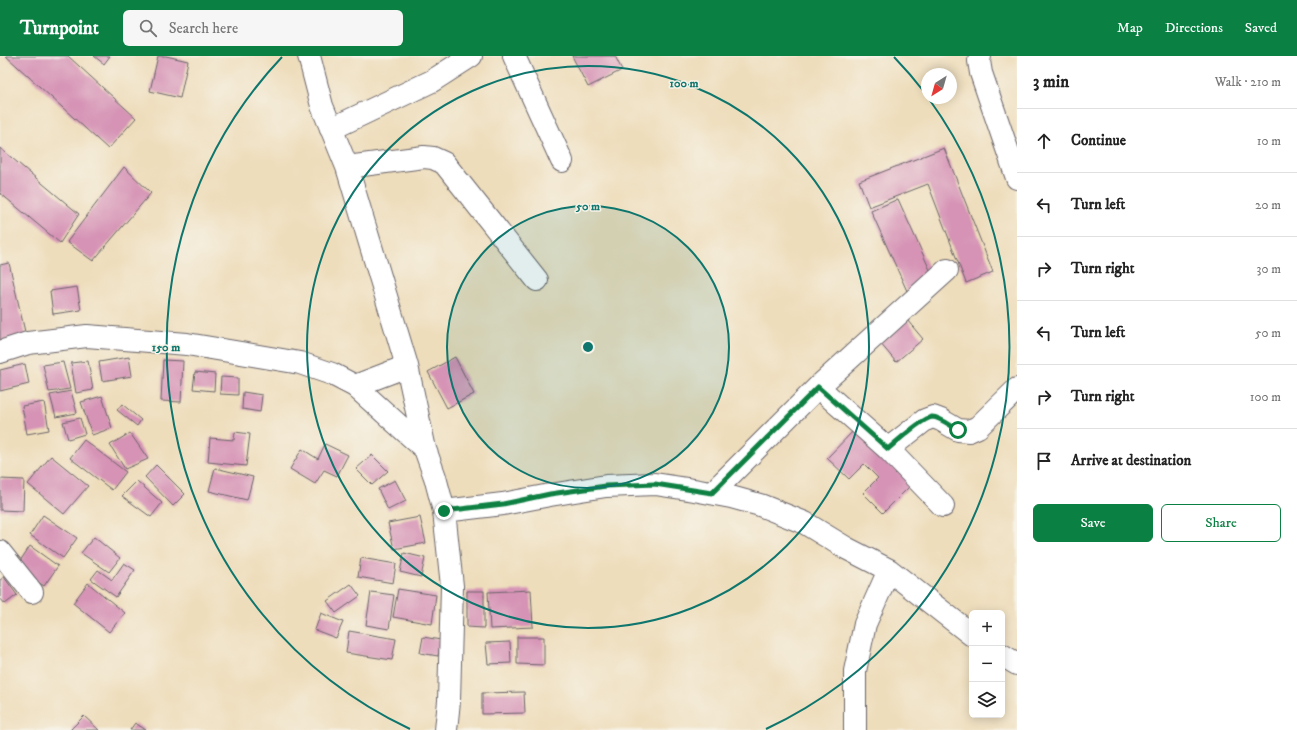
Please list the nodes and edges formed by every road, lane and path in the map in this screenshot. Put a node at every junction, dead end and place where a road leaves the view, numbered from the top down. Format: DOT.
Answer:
graph roads {
  1 [pos="309,56"];
  2 [pos="471,56"];
  3 [pos="514,56"];
  4 [pos="980,56"];
  5 [pos="331,130"];
  6 [pos="562,161"];
  7 [pos="347,166"];
  8 [pos="1017,178"];
  9 [pos="947,270"];
  10 [pos="537,280"];
  11 [pos="0,352"];
  12 [pos="407,366"];
  13 [pos="355,386"];
  14 [pos="818,387"];
  15 [pos="1017,389"];
  16 [pos="425,449"];
  17 [pos="888,449"];
  18 [pos="712,493"];
  19 [pos="943,506"];
  20 [pos="444,511"];
  21 [pos="0,552"];
  22 [pos="890,570"];
  23 [pos="32,592"];
  24 [pos="969,633"];
  25 [pos="1005,657"];
  26 [pos="1017,664"];
  27 [pos="446,730"];
  28 [pos="855,730"];
  1 -- 5 [label="street"];
  2 -- 5 [label="street"];
  3 -- 6 [label="street"];
  4 -- 8 [label="street"];
  5 -- 7 [label="street"];
  7 -- 10 [label="street"];
  7 -- 12 [label="street"];
  9 -- 14 [label="street"];
  11 -- 13 [label="street"];
  12 -- 13 [label="street"];
  12 -- 16 [label="street"];
  13 -- 16 [label="street"];
  14 -- 17 [label="street"];
  14 -- 18 [label="street"];
  15 -- 17 [label="street"];
  16 -- 20 [label="street"];
  17 -- 19 [label="street"];
  18 -- 20 [label="street"];
  18 -- 22 [label="street"];
  20 -- 27 [label="street"];
  21 -- 23 [label="street"];
  22 -- 24 [label="street"];
  22 -- 28 [label="street"];
  25 -- 26 [label="street"];
}
